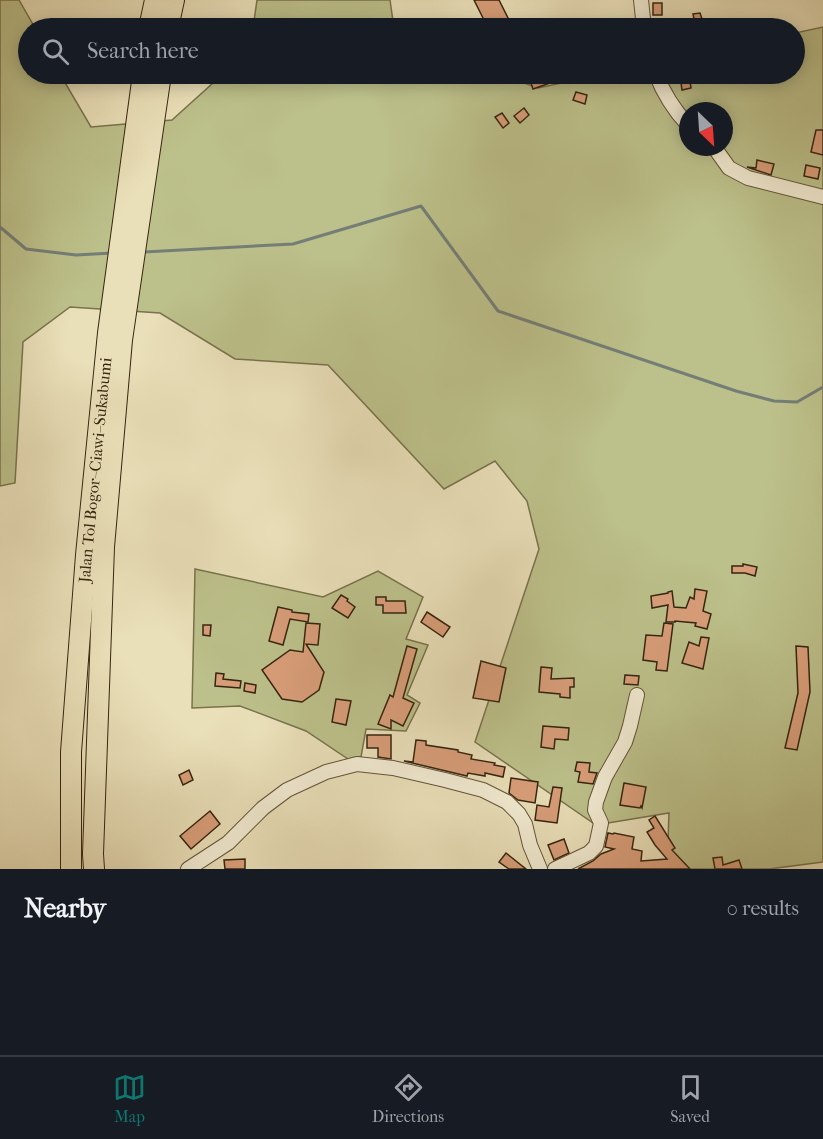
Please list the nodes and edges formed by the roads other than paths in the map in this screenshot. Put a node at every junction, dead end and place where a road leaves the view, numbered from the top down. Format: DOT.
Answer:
graph roads {
  1 [pos="155,0"];
  2 [pos="174,0"];
  3 [pos="641,0"];
  4 [pos="155,18"];
  5 [pos="162,18"];
  6 [pos="643,18"];
  7 [pos="142,84"];
  8 [pos="159,84"];
  9 [pos="660,84"];
  10 [pos="679,115"];
  11 [pos="720,156"];
  12 [pos="823,197"];
  13 [pos="115,337"];
  14 [pos="637,695"];
  15 [pos="71,869"];
  16 [pos="94,869"];
  17 [pos="188,869"];
  18 [pos="540,869"];
  19 [pos="555,869"];
  1 -- 4 [label="highway"];
  2 -- 5 [label="highway"];
  3 -- 6 [label="street"];
  7 -- 13 [label="highway, Jalan Tol Bogor–Ciawi–Sukabumi"];
  8 -- 13 [label="highway, Jalan Tol Bogor–Ciawi–Sukabumi"];
  9 -- 10 [label="street"];
  11 -- 12 [label="street"];
  13 -- 15 [label="highway, Jalan Tol Bogor–Ciawi–Sukabumi"];
  13 -- 16 [label="highway, Jalan Tol Bogor–Ciawi–Sukabumi"];
  14 -- 19 [label="street"];
  17 -- 18 [label="street"];
}
